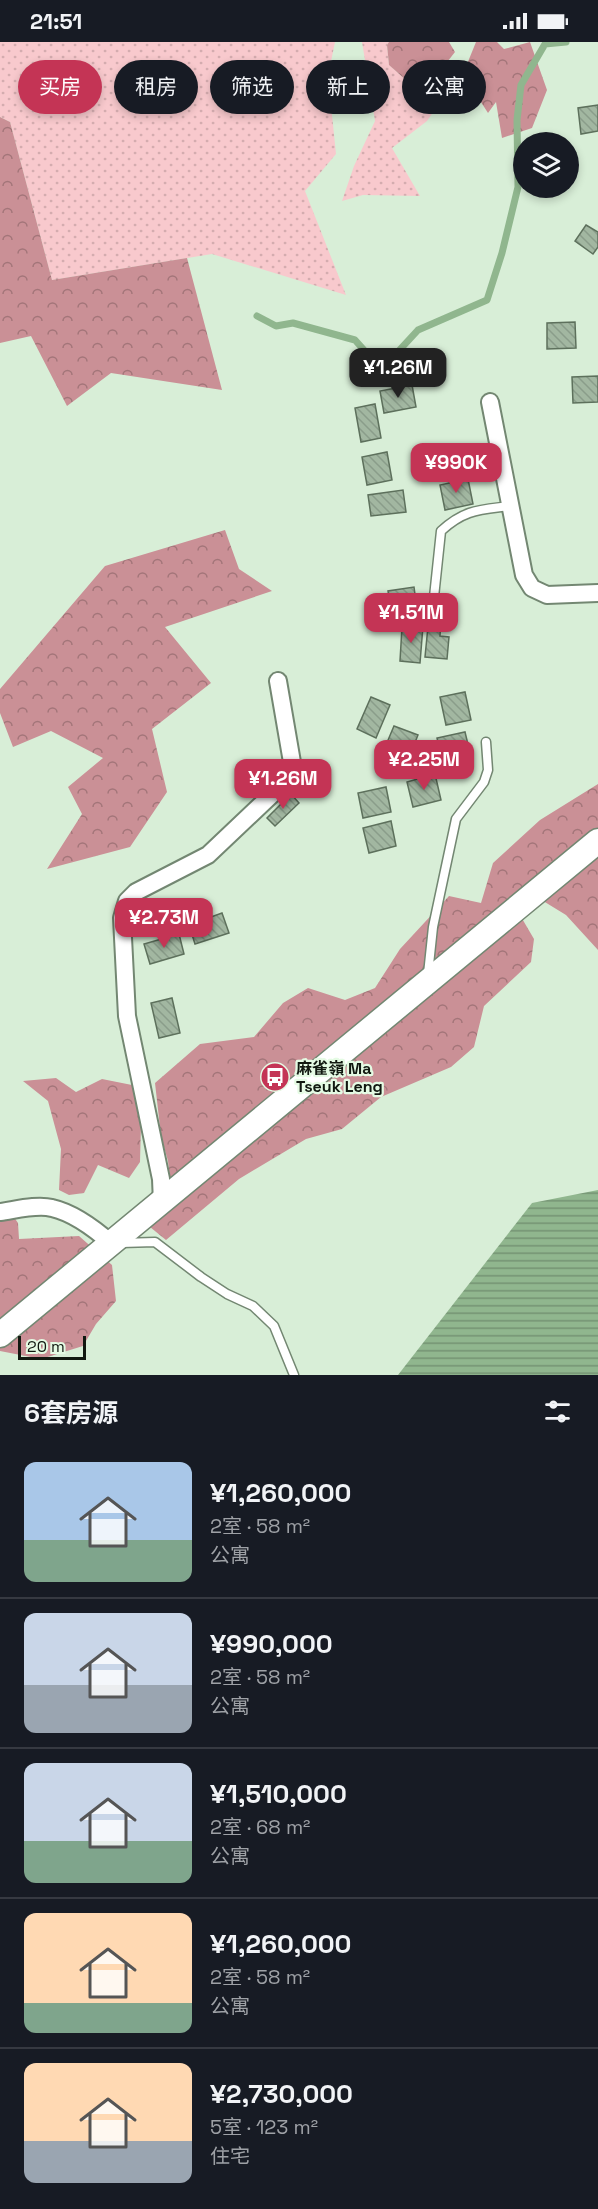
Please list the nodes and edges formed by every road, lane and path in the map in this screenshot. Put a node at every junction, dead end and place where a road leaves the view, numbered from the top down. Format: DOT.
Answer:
graph roads {
  1 [pos="490,402"];
  2 [pos="510,506"];
  3 [pos="598,593"];
  4 [pos="434,597"];
  5 [pos="278,681"];
  6 [pos="486,742"];
  7 [pos="598,841"];
  8 [pos="427,983"];
  9 [pos="162,1203"];
  10 [pos="0,1212"];
  11 [pos="112,1244"];
  12 [pos="0,1335"];
  13 [pos="294,1375"];
  1 -- 2 [label="street"];
  2 -- 3 [label="street"];
  2 -- 4 [label="lane"];
  5 -- 9 [label="street"];
  6 -- 8 [label="lane"];
  7 -- 8 [label="main road"];
  8 -- 9 [label="main road"];
  9 -- 11 [label="main road"];
  10 -- 11 [label="street"];
  11 -- 12 [label="main road"];
  11 -- 13 [label="lane"];
}
